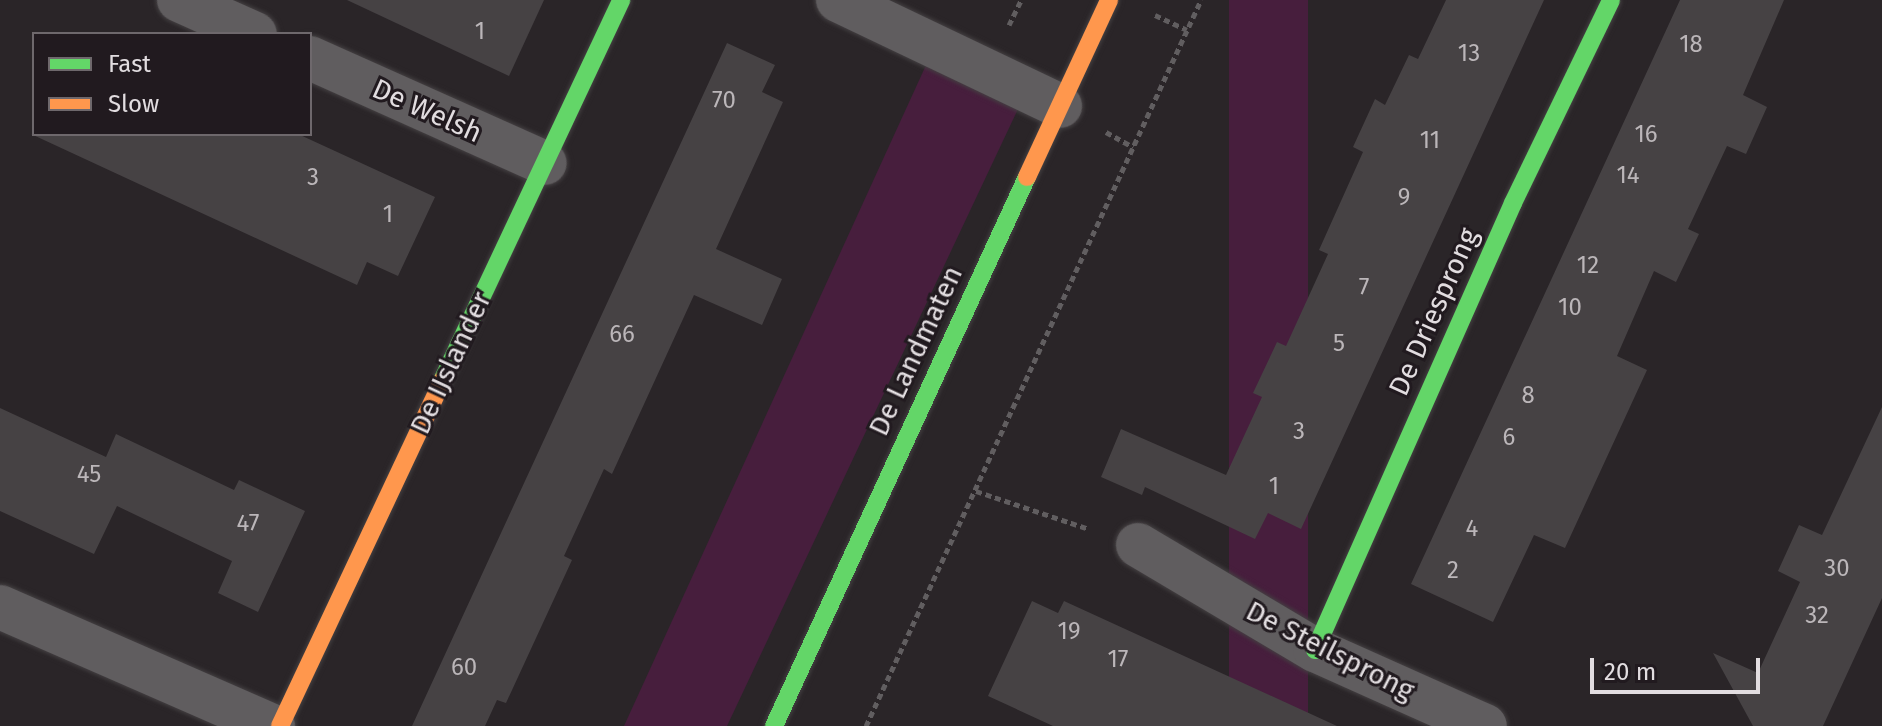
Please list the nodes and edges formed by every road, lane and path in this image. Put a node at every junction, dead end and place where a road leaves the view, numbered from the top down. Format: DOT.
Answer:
graph roads {
  1 [pos="179,0"];
  2 [pos="621,0"];
  3 [pos="838,0"];
  4 [pos="1109,0"];
  5 [pos="1201,0"];
  6 [pos="1611,0"];
  7 [pos="251,32"];
  8 [pos="312,59"];
  9 [pos="1060,106"];
  10 [pos="545,163"];
  11 [pos="976,491"];
  12 [pos="1138,545"];
  13 [pos="0,607"];
  14 [pos="1315,650"];
  15 [pos="273,726"];
  16 [pos="280,726"];
  17 [pos="774,726"];
  18 [pos="866,726"];
  19 [pos="1485,726"];
  1 -- 7 [label="street"];
  2 -- 10 [label="street, De IJslander"];
  3 -- 9 [label="street"];
  4 -- 9 [label="street, De Landmaten"];
  5 -- 11 [label="path"];
  6 -- 14 [label="street, De Driesprong"];
  8 -- 10 [label="street, De Welsh"];
  9 -- 17 [label="street, De Landmaten"];
  10 -- 16 [label="street, De IJslander"];
  11 -- 12 [label="path"];
  11 -- 18 [label="path"];
  12 -- 14 [label="street, De Steilsprong"];
  13 -- 15 [label="street"];
  14 -- 19 [label="street, De Steilsprong"];
}
